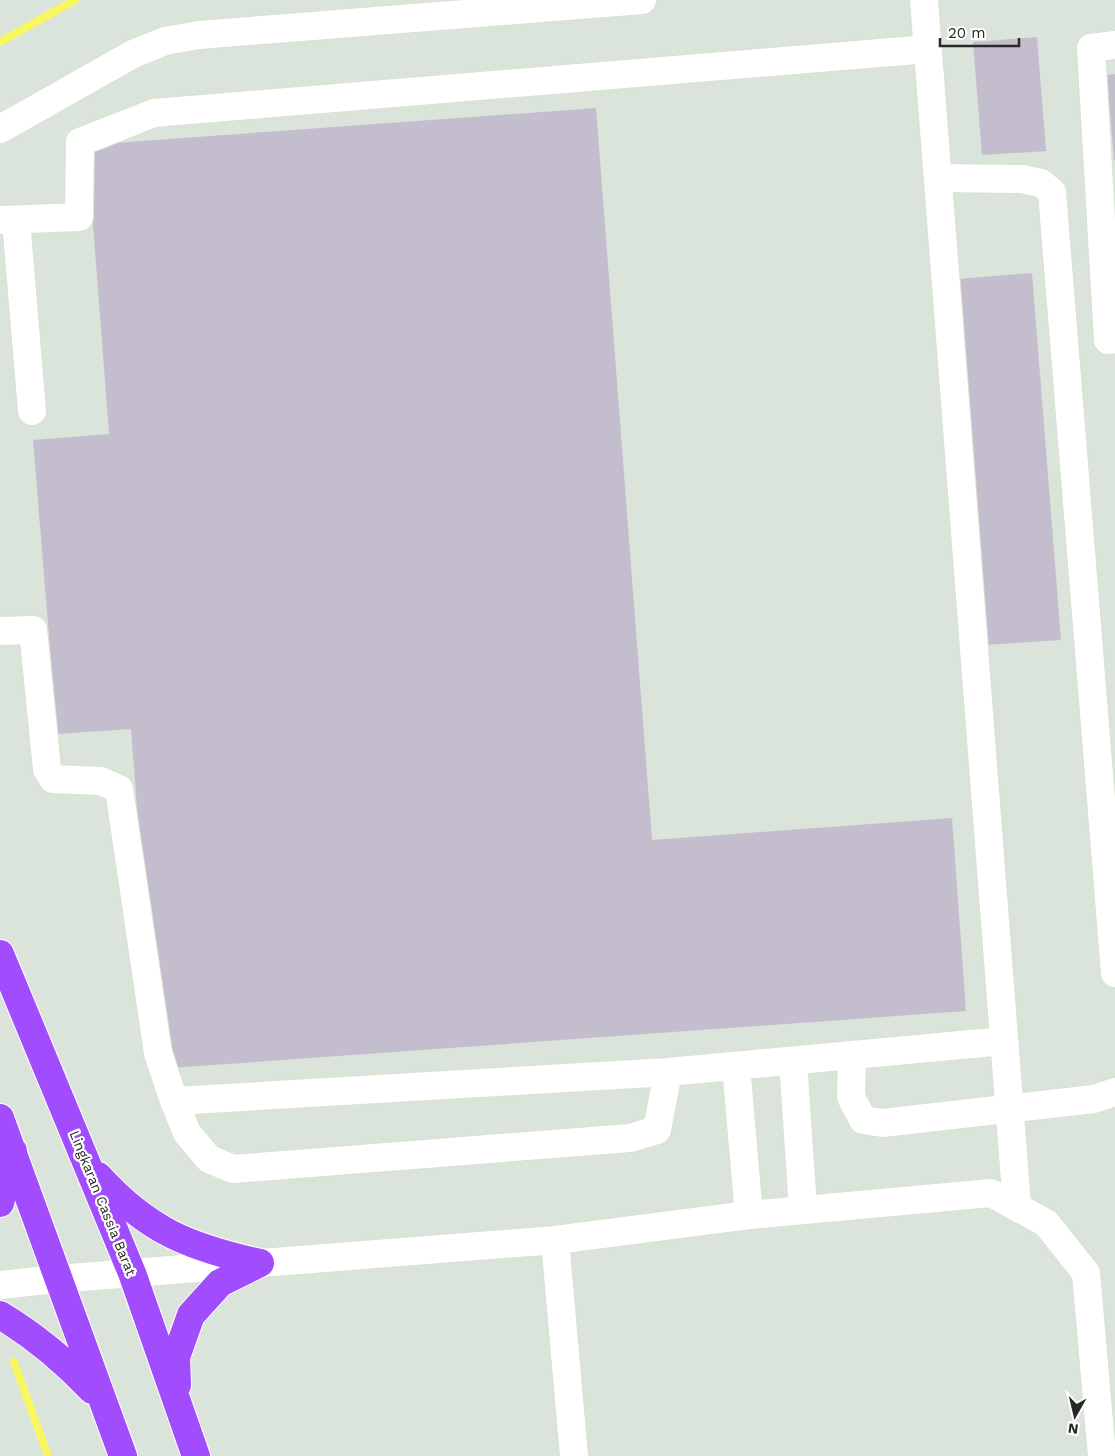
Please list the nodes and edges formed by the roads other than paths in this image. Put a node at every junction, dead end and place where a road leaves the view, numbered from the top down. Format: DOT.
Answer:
graph roads {
  1 [pos="642,0"];
  2 [pos="924,0"];
  3 [pos="1115,45"];
  4 [pos="928,48"];
  5 [pos="0,129"];
  6 [pos="938,178"];
  7 [pos="8,220"];
  8 [pos="1115,339"];
  9 [pos="32,411"];
  10 [pos="0,631"];
  11 [pos="0,954"];
  12 [pos="1115,973"];
  13 [pos="1004,1041"];
  14 [pos="852,1056"];
  15 [pos="793,1061"];
  16 [pos="736,1066"];
  17 [pos="668,1072"];
  18 [pos="1115,1092"];
  19 [pos="174,1101"];
  20 [pos="1010,1108"];
  21 [pos="0,1118"];
  22 [pos="13,1151"];
  23 [pos="87,1164"];
  24 [pos="0,1203"];
  25 [pos="1017,1206"];
  26 [pos="803,1209"];
  27 [pos="749,1215"];
  28 [pos="555,1240"];
  29 [pos="260,1263"];
  30 [pos="132,1273"];
  31 [pos="57,1278"];
  32 [pos="0,1285"];
  33 [pos="0,1315"];
  34 [pos="100,1398"];
  35 [pos="177,1401"];
  36 [pos="122,1456"];
  37 [pos="196,1456"];
  38 [pos="574,1456"];
  39 [pos="1102,1456"];
  1 -- 5 [label="street"];
  2 -- 4 [label="street"];
  3 -- 8 [label="street"];
  4 -- 6 [label="street"];
  4 -- 7 [label="street"];
  6 -- 12 [label="street"];
  6 -- 13 [label="street"];
  7 -- 9 [label="street"];
  10 -- 19 [label="street"];
  11 -- 23 [label="main road, Lingkaran Cassia Barat"];
  13 -- 14 [label="street"];
  13 -- 20 [label="street"];
  14 -- 15 [label="street"];
  14 -- 20 [label="street"];
  15 -- 16 [label="street"];
  15 -- 26 [label="street"];
  16 -- 17 [label="street"];
  16 -- 27 [label="street"];
  17 -- 19 [label="street"];
  17 -- 19 [label="street"];
  18 -- 20 [label="street"];
  20 -- 25 [label="street"];
  21 -- 22 [label="main road"];
  22 -- 24 [label="main road"];
  22 -- 31 [label="main road"];
  23 -- 29 [label="main road"];
  23 -- 30 [label="main road, Lingkaran Cassia Barat"];
  25 -- 26 [label="street"];
  25 -- 39 [label="street"];
  26 -- 27 [label="street"];
  27 -- 28 [label="street"];
  28 -- 29 [label="street"];
  28 -- 38 [label="street"];
  29 -- 30 [label="street"];
  29 -- 35 [label="main road"];
  30 -- 31 [label="street"];
  30 -- 35 [label="main road, Lingkaran Cassia Barat"];
  31 -- 32 [label="street"];
  31 -- 34 [label="main road"];
  33 -- 34 [label="main road"];
  34 -- 36 [label="main road"];
  35 -- 37 [label="main road, Lingkaran Cassia Barat"];
}
